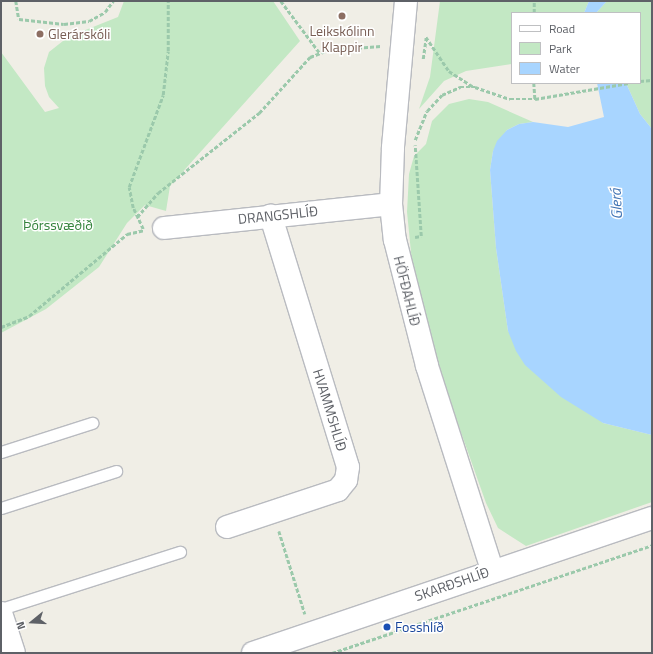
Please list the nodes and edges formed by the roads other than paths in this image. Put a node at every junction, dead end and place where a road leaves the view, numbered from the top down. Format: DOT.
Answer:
graph roads {
  1 [pos="406,1"];
  2 [pos="391,204"];
  3 [pos="271,216"];
  4 [pos="164,228"];
  5 [pos="92,423"];
  6 [pos="1,452"];
  7 [pos="116,471"];
  8 [pos="1,508"];
  9 [pos="652,518"];
  10 [pos="227,527"];
  11 [pos="180,552"];
  12 [pos="492,570"];
  13 [pos="1,609"];
  14 [pos="1,613"];
  15 [pos="277,649"];
  16 [pos="14,653"];
  17 [pos="253,653"];
  1 -- 2 [label="street, HÖFÐAHLÍÐ"];
  2 -- 3 [label="street, DRANGSHLÍÐ"];
  2 -- 12 [label="street, HÖFÐAHLÍÐ"];
  3 -- 4 [label="street, DRANGSHLÍÐ"];
  3 -- 10 [label="street, HVAMMSHLÍÐ"];
  5 -- 6 [label="lane"];
  7 -- 8 [label="lane"];
  9 -- 12 [label="street, SKARÐSHLÍÐ"];
  11 -- 13 [label="lane"];
  12 -- 15 [label="street, SKARÐSHLÍÐ"];
  14 -- 16 [label="street"];
  15 -- 17 [label="street, SKARÐSHLÍÐ"];
}
